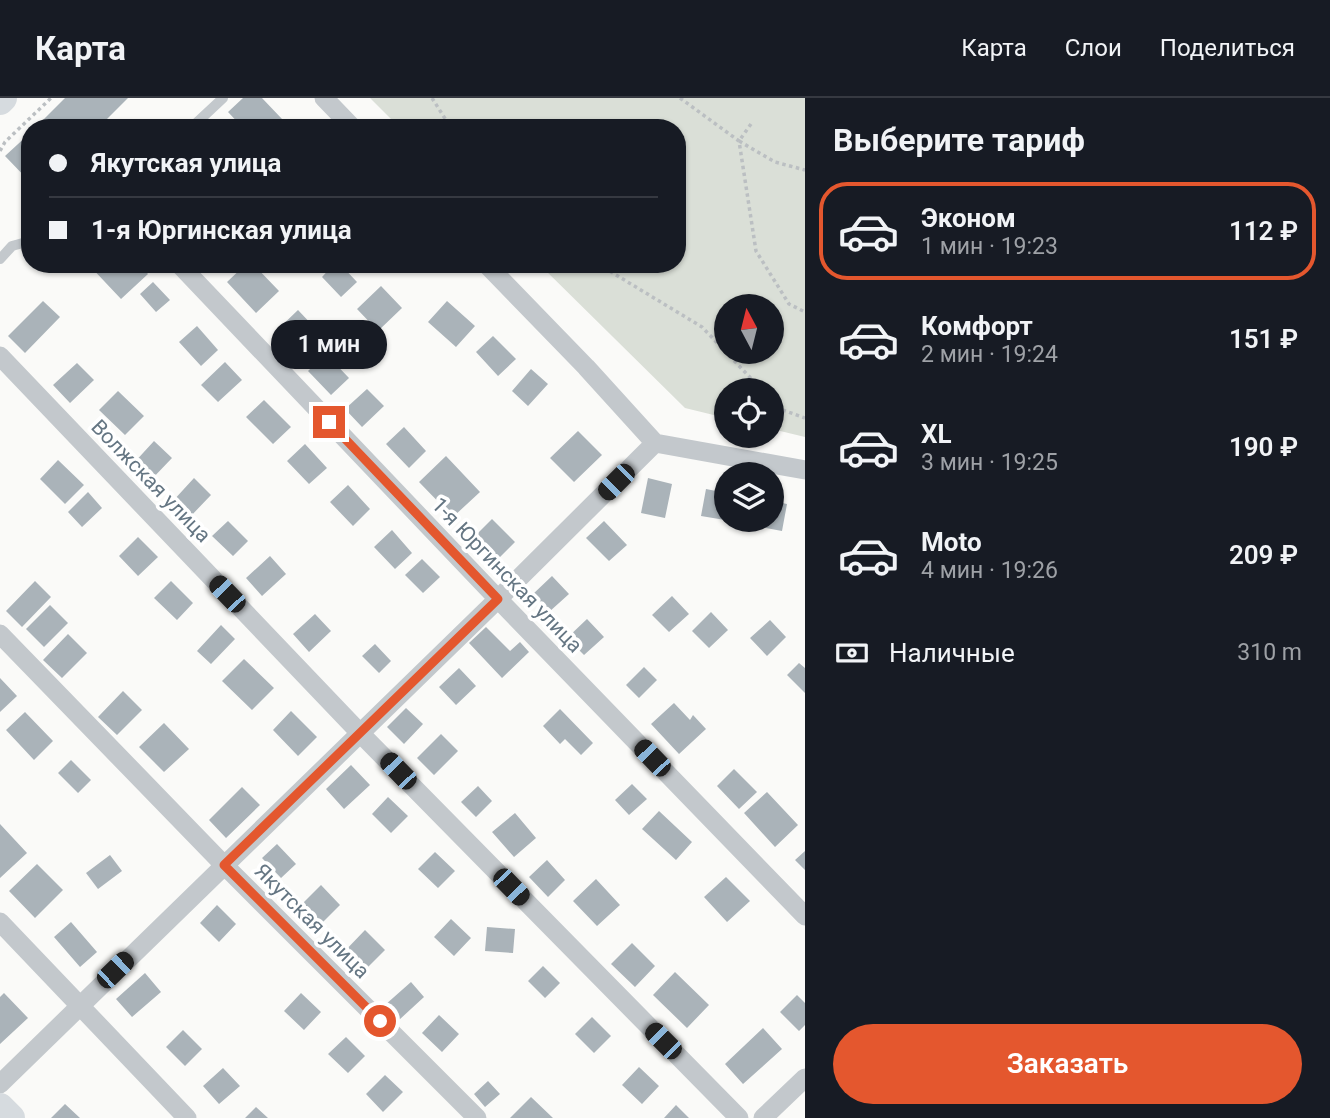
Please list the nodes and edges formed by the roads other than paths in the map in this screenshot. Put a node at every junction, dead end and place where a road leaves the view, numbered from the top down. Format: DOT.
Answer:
graph roads {
  1 [pos="223,98"];
  2 [pos="324,98"];
  3 [pos="201,119"];
  4 [pos="344,119"];
  5 [pos="21,244"];
  6 [pos="0,259"];
  7 [pos="188,273"];
  8 [pos="495,273"];
  9 [pos="0,356"];
  10 [pos="655,443"];
  11 [pos="805,470"];
  12 [pos="498,599"];
  13 [pos="0,634"];
  14 [pos="360,733"];
  15 [pos="224,865"];
  16 [pos="805,916"];
  17 [pos="0,922"];
  18 [pos="78,1006"];
  19 [pos="805,1078"];
  20 [pos="0,1083"];
  21 [pos="0,1107"];
  22 [pos="11,1118"];
  23 [pos="187,1118"];
  24 [pos="477,1118"];
  25 [pos="738,1118"];
  26 [pos="763,1118"];
  1 -- 3 [label="lane"];
  2 -- 4 [label="street"];
  5 -- 6 [label="lane"];
  7 -- 12 [label="street, 1-я Юргинская улица"];
  8 -- 10 [label="street"];
  9 -- 14 [label="street, Волжская улица"];
  10 -- 11 [label="street"];
  10 -- 12 [label="street"];
  12 -- 14 [label="street"];
  12 -- 16 [label="street, 1-я Юргинская улица"];
  13 -- 15 [label="street, Якутская улица"];
  14 -- 15 [label="street"];
  14 -- 25 [label="street, Волжская улица"];
  15 -- 18 [label="street"];
  15 -- 24 [label="street, Якутская улица"];
  17 -- 18 [label="street"];
  18 -- 20 [label="street"];
  18 -- 23 [label="street"];
  19 -- 26 [label="street"];
  21 -- 22 [label="main road"];
}
